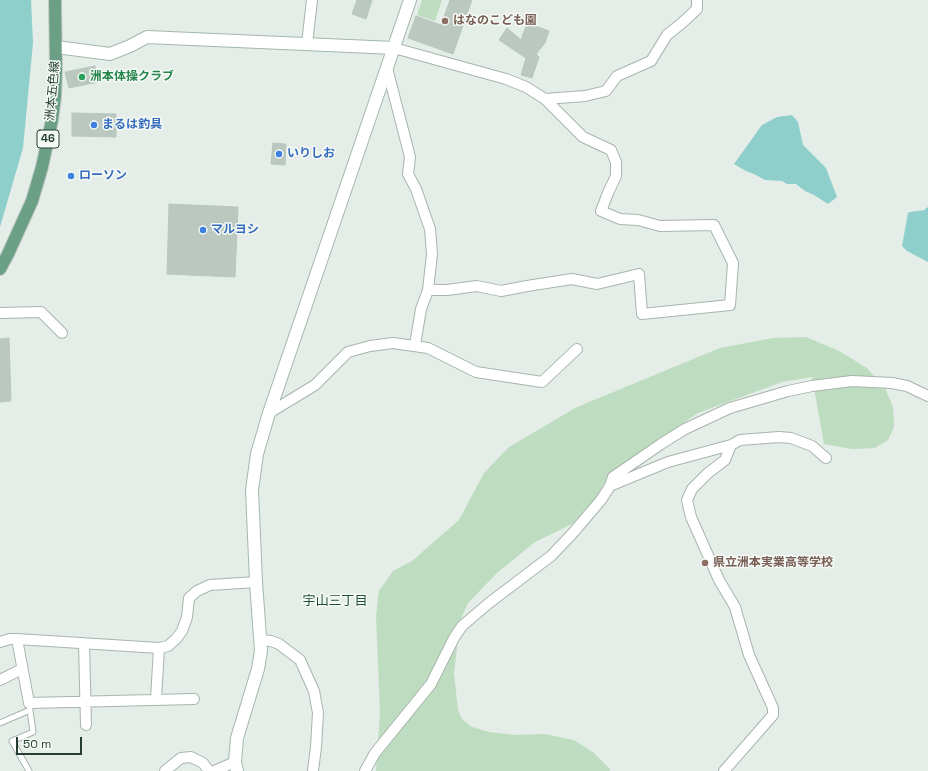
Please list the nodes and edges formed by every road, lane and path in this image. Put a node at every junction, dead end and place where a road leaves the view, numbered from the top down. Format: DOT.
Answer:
graph roads {
  1 [pos="55,0"];
  2 [pos="312,0"];
  3 [pos="410,0"];
  4 [pos="697,0"];
  5 [pos="307,44"];
  6 [pos="56,47"];
  7 [pos="394,48"];
  8 [pos="387,68"];
  9 [pos="545,100"];
  10 [pos="0,268"];
  11 [pos="428,290"];
  12 [pos="0,313"];
  13 [pos="62,333"];
  14 [pos="415,345"];
  15 [pos="577,349"];
  16 [pos="928,396"];
  17 [pos="269,414"];
  18 [pos="731,445"];
  19 [pos="826,458"];
  20 [pos="610,486"];
  21 [pos="256,582"];
  22 [pos="17,639"];
  23 [pos="260,640"];
  24 [pos="0,642"];
  25 [pos="84,643"];
  26 [pos="159,648"];
  27 [pos="22,669"];
  28 [pos="0,680"];
  29 [pos="156,699"];
  30 [pos="194,699"];
  31 [pos="85,702"];
  32 [pos="29,707"];
  33 [pos="0,723"];
  34 [pos="86,725"];
  35 [pos="236,767"];
  36 [pos="29,771"];
  37 [pos="165,771"];
  38 [pos="209,771"];
  39 [pos="214,771"];
  40 [pos="313,771"];
  41 [pos="365,771"];
  42 [pos="724,771"];
  1 -- 6 [label="main road, 洲本五色線 / 46"];
  2 -- 5 [label="street"];
  3 -- 7 [label="street"];
  4 -- 9 [label="street"];
  5 -- 6 [label="street"];
  5 -- 7 [label="street"];
  6 -- 10 [label="main road, 洲本五色線 / 46"];
  7 -- 8 [label="street"];
  7 -- 9 [label="street"];
  8 -- 11 [label="street"];
  8 -- 17 [label="street"];
  9 -- 11 [label="street"];
  11 -- 14 [label="street"];
  12 -- 13 [label="street"];
  14 -- 15 [label="street"];
  14 -- 17 [label="street"];
  16 -- 20 [label="street"];
  17 -- 21 [label="street"];
  18 -- 19 [label="street"];
  18 -- 20 [label="street"];
  18 -- 42 [label="street"];
  20 -- 41 [label="street"];
  21 -- 23 [label="street"];
  21 -- 26 [label="street"];
  22 -- 24 [label="street"];
  22 -- 25 [label="street"];
  22 -- 27 [label="street"];
  23 -- 35 [label="street"];
  23 -- 40 [label="street"];
  25 -- 26 [label="street"];
  25 -- 31 [label="street"];
  26 -- 29 [label="street"];
  27 -- 28 [label="street"];
  27 -- 32 [label="street"];
  29 -- 30 [label="street"];
  29 -- 31 [label="street"];
  31 -- 32 [label="street"];
  31 -- 34 [label="street"];
  32 -- 33 [label="lane"];
  32 -- 36 [label="lane"];
  35 -- 39 [label="street"];
  37 -- 38 [label="street"];
}
